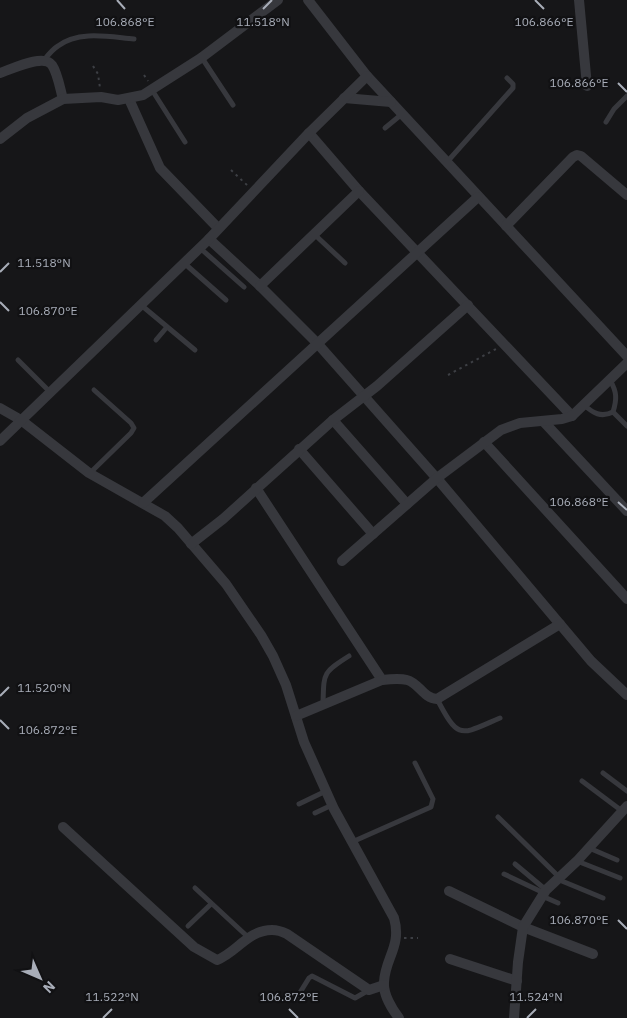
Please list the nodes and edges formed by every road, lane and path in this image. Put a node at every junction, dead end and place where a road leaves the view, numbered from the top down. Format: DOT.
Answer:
graph roads {
  1 [pos="278,0"];
  2 [pos="308,0"];
  3 [pos="579,0"];
  4 [pos="134,39"];
  5 [pos="201,58"];
  6 [pos="44,60"];
  7 [pos="93,66"];
  8 [pos="0,73"];
  9 [pos="367,76"];
  10 [pos="507,78"];
  11 [pos="587,86"];
  12 [pos="152,90"];
  13 [pos="627,96"];
  14 [pos="101,97"];
  15 [pos="344,98"];
  16 [pos="63,99"];
  17 [pos="129,99"];
  18 [pos="391,102"];
  19 [pos="233,105"];
  20 [pos="402,114"];
  21 [pos="606,122"];
  22 [pos="385,128"];
  23 [pos="309,133"];
  24 [pos="0,139"];
  25 [pos="186,142"];
  26 [pos="446,162"];
  27 [pos="232,170"];
  28 [pos="254,191"];
  29 [pos="359,191"];
  30 [pos="627,195"];
  31 [pos="478,197"];
  32 [pos="506,226"];
  33 [pos="218,228"];
  34 [pos="314,234"];
  35 [pos="209,239"];
  36 [pos="199,248"];
  37 [pos="419,252"];
  38 [pos="184,262"];
  39 [pos="345,263"];
  40 [pos="260,286"];
  41 [pos="244,287"];
  42 [pos="226,300"];
  43 [pos="140,305"];
  44 [pos="468,305"];
  45 [pos="167,326"];
  46 [pos="156,340"];
  47 [pos="317,343"];
  48 [pos="505,344"];
  49 [pos="195,350"];
  50 [pos="627,356"];
  51 [pos="18,360"];
  52 [pos="627,363"];
  53 [pos="448,375"];
  54 [pos="610,379"];
  55 [pos="94,390"];
  56 [pos="50,392"];
  57 [pos="364,396"];
  58 [pos="584,404"];
  59 [pos="0,408"];
  60 [pos="613,412"];
  61 [pos="572,416"];
  62 [pos="21,420"];
  63 [pos="333,420"];
  64 [pos="543,421"];
  65 [pos="627,426"];
  66 [pos="0,441"];
  67 [pos="484,442"];
  68 [pos="299,449"];
  69 [pos="89,473"];
  70 [pos="437,478"];
  71 [pos="256,488"];
  72 [pos="143,504"];
  73 [pos="407,504"];
  74 [pos="627,511"];
  75 [pos="373,534"];
  76 [pos="191,544"];
  77 [pos="342,561"];
  78 [pos="627,599"];
  79 [pos="560,624"];
  80 [pos="349,656"];
  81 [pos="382,680"];
  82 [pos="627,695"];
  83 [pos="437,699"];
  84 [pos="323,704"];
  85 [pos="296,716"];
  86 [pos="500,718"];
  87 [pos="415,763"];
  88 [pos="603,773"];
  89 [pos="582,782"];
  90 [pos="326,791"];
  91 [pos="627,791"];
  92 [pos="299,804"];
  93 [pos="332,805"];
  94 [pos="625,809"];
  95 [pos="315,813"];
  96 [pos="498,818"];
  97 [pos="62,827"];
  98 [pos="352,842"];
  99 [pos="589,848"];
  100 [pos="616,860"];
  101 [pos="577,861"];
  102 [pos="515,864"];
  103 [pos="504,874"];
  104 [pos="558,878"];
  105 [pos="620,878"];
  106 [pos="194,888"];
  107 [pos="449,891"];
  108 [pos="544,893"];
  109 [pos="603,898"];
  110 [pos="558,903"];
  111 [pos="211,904"];
  112 [pos="188,926"];
  113 [pos="523,927"];
  114 [pos="249,938"];
  115 [pos="396,938"];
  116 [pos="418,938"];
  117 [pos="593,954"];
  118 [pos="450,959"];
  119 [pos="517,981"];
  120 [pos="384,986"];
  121 [pos="369,990"];
  122 [pos="296,998"];
  123 [pos="399,1018"];
  124 [pos="514,1018"];
  1 -- 5 [label="street"];
  2 -- 9 [label="street"];
  3 -- 11 [label="street"];
  4 -- 6 [label="lane"];
  5 -- 12 [label="street"];
  5 -- 19 [label="lane"];
  6 -- 8 [label="street"];
  6 -- 16 [label="street"];
  7 -- 14 [label="path"];
  9 -- 15 [label="street"];
  9 -- 18 [label="street"];
  10 -- 26 [label="lane"];
  12 -- 17 [label="street"];
  12 -- 25 [label="lane"];
  13 -- 21 [label="lane"];
  14 -- 16 [label="street"];
  14 -- 17 [label="street"];
  15 -- 18 [label="street"];
  15 -- 23 [label="street"];
  16 -- 24 [label="street"];
  17 -- 33 [label="street"];
  18 -- 20 [label="street"];
  20 -- 22 [label="lane"];
  20 -- 26 [label="street"];
  23 -- 28 [label="street"];
  23 -- 29 [label="street"];
  26 -- 31 [label="street"];
  27 -- 28 [label="path"];
  28 -- 33 [label="street"];
  29 -- 34 [label="street"];
  29 -- 37 [label="street"];
  30 -- 32 [label="street"];
  31 -- 32 [label="street"];
  31 -- 37 [label="street"];
  32 -- 50 [label="street"];
  33 -- 35 [label="street"];
  34 -- 39 [label="lane"];
  34 -- 40 [label="street"];
  35 -- 36 [label="street"];
  35 -- 40 [label="street"];
  36 -- 38 [label="street"];
  36 -- 41 [label="lane"];
  37 -- 44 [label="street"];
  37 -- 47 [label="street"];
  38 -- 42 [label="lane"];
  38 -- 43 [label="street"];
  40 -- 47 [label="street"];
  43 -- 45 [label="lane"];
  43 -- 56 [label="street"];
  44 -- 48 [label="street"];
  44 -- 57 [label="street"];
  45 -- 46 [label="lane"];
  45 -- 49 [label="lane"];
  47 -- 57 [label="street"];
  47 -- 72 [label="street"];
  48 -- 53 [label="path"];
  48 -- 61 [label="street"];
  51 -- 56 [label="lane"];
  52 -- 54 [label="street"];
  54 -- 58 [label="street"];
  54 -- 60 [label="lane"];
  55 -- 69 [label="lane"];
  56 -- 62 [label="street"];
  57 -- 63 [label="street"];
  57 -- 70 [label="street"];
  58 -- 60 [label="lane"];
  58 -- 61 [label="street"];
  59 -- 62 [label="street"];
  60 -- 65 [label="lane"];
  61 -- 64 [label="street"];
  62 -- 66 [label="street"];
  62 -- 69 [label="street"];
  63 -- 68 [label="street"];
  63 -- 73 [label="street"];
  64 -- 67 [label="street"];
  64 -- 74 [label="street"];
  67 -- 70 [label="street"];
  67 -- 78 [label="street"];
  68 -- 71 [label="street"];
  68 -- 75 [label="street"];
  69 -- 72 [label="street"];
  70 -- 73 [label="street"];
  70 -- 79 [label="street"];
  71 -- 76 [label="street"];
  71 -- 81 [label="street"];
  72 -- 76 [label="street"];
  73 -- 75 [label="street"];
  75 -- 77 [label="street"];
  76 -- 85 [label="street"];
  79 -- 82 [label="street"];
  79 -- 83 [label="street"];
  80 -- 84 [label="lane"];
  81 -- 83 [label="street"];
  81 -- 84 [label="street"];
  83 -- 86 [label="lane"];
  84 -- 85 [label="street"];
  85 -- 90 [label="street"];
  87 -- 98 [label="lane"];
  88 -- 91 [label="lane"];
  89 -- 94 [label="lane"];
  90 -- 92 [label="lane"];
  90 -- 93 [label="street"];
  93 -- 95 [label="lane"];
  93 -- 98 [label="street"];
  94 -- 99 [label="street"];
  96 -- 104 [label="lane"];
  97 -- 114 [label="street"];
  98 -- 115 [label="street"];
  99 -- 100 [label="lane"];
  99 -- 101 [label="street"];
  101 -- 104 [label="street"];
  101 -- 105 [label="lane"];
  102 -- 108 [label="lane"];
  103 -- 108 [label="lane"];
  104 -- 108 [label="street"];
  104 -- 109 [label="lane"];
  106 -- 111 [label="lane"];
  107 -- 113 [label="street"];
  108 -- 110 [label="lane"];
  108 -- 113 [label="street"];
  111 -- 112 [label="lane"];
  111 -- 114 [label="lane"];
  113 -- 117 [label="street"];
  113 -- 119 [label="street"];
  114 -- 121 [label="street"];
  115 -- 116 [label="path"];
  115 -- 120 [label="street"];
  118 -- 119 [label="street"];
  119 -- 124 [label="street"];
  120 -- 121 [label="street"];
  120 -- 123 [label="street"];
  121 -- 122 [label="lane"];
}
